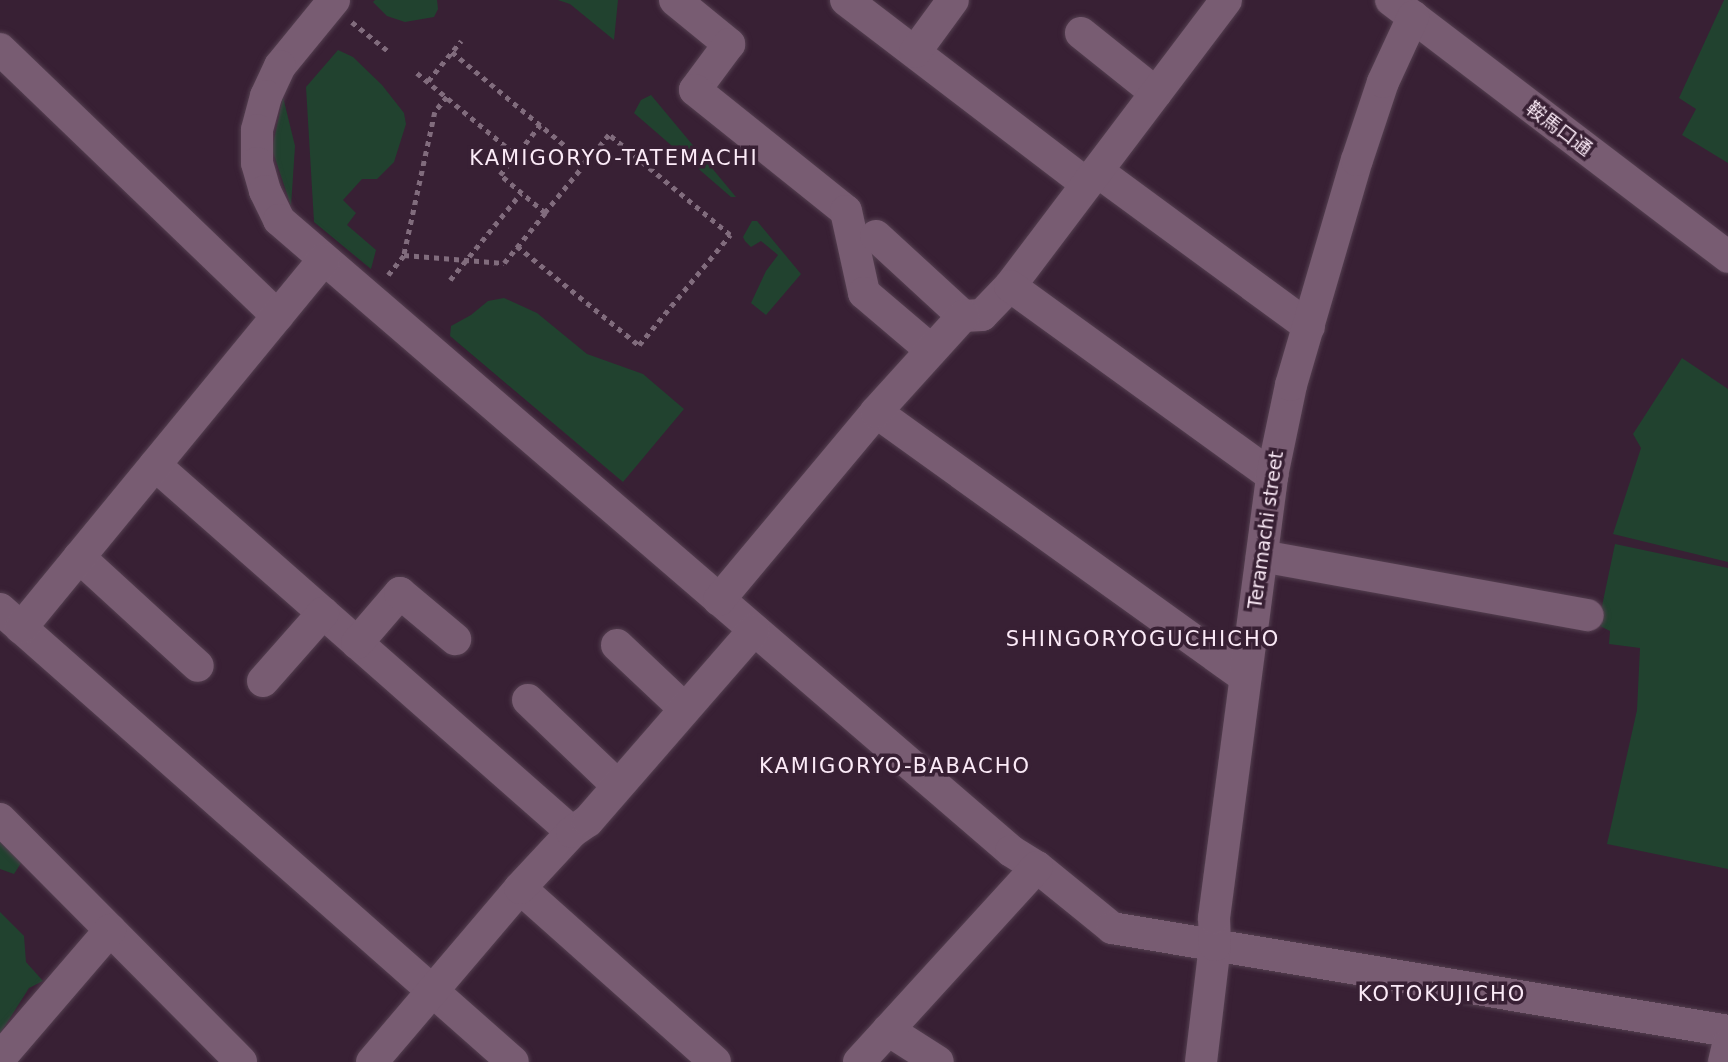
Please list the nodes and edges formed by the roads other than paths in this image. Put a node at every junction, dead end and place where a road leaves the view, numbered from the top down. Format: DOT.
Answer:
graph roads {
  1 [pos="675,0"];
  2 [pos="846,0"];
  3 [pos="953,0"];
  4 [pos="1226,0"];
  5 [pos="322,5"];
  6 [pos="1402,9"];
  7 [pos="1081,33"];
  8 [pos="0,49"];
  9 [pos="915,52"];
  10 [pos="1156,93"];
  11 [pos="1092,178"];
  12 [pos="876,236"];
  13 [pos="1728,257"];
  14 [pos="324,259"];
  15 [pos="1010,286"];
  16 [pos="277,316"];
  17 [pos="963,316"];
  18 [pos="1309,327"];
  19 [pos="932,350"];
  20 [pos="877,412"];
  21 [pos="155,464"];
  22 [pos="1272,475"];
  23 [pos="1262,556"];
  24 [pos="79,557"];
  25 [pos="719,600"];
  26 [pos="323,613"];
  27 [pos="1588,615"];
  28 [pos="10,618"];
  29 [pos="754,630"];
  30 [pos="455,639"];
  31 [pos="358,643"];
  32 [pos="617,645"];
  33 [pos="198,666"];
  34 [pos="1244,676"];
  35 [pos="263,681"];
  36 [pos="527,700"];
  37 [pos="685,709"];
  38 [pos="618,786"];
  39 [pos="0,819"];
  40 [pos="572,832"];
  41 [pos="1024,859"];
  42 [pos="520,888"];
  43 [pos="110,930"];
  44 [pos="1215,945"];
  45 [pos="433,991"];
  46 [pos="888,1030"];
  47 [pos="1728,1031"];
  48 [pos="1728,1044"];
  49 [pos="0,1058"];
  50 [pos="241,1062"];
  51 [pos="372,1062"];
  52 [pos="513,1062"];
  53 [pos="715,1062"];
  54 [pos="859,1062"];
  55 [pos="938,1062"];
  56 [pos="1201,1062"];
  57 [pos="1724,1062"];
  1 -- 19 [label="street"];
  2 -- 9 [label="street"];
  3 -- 9 [label="street"];
  4 -- 10 [label="street"];
  5 -- 14 [label="street"];
  6 -- 13 [label="street, 鞍馬口通"];
  6 -- 18 [label="street, Teramachi street"];
  7 -- 10 [label="street"];
  8 -- 16 [label="street"];
  9 -- 11 [label="street"];
  10 -- 11 [label="street"];
  11 -- 15 [label="street"];
  11 -- 18 [label="street"];
  12 -- 17 [label="street"];
  14 -- 16 [label="street"];
  14 -- 25 [label="street"];
  15 -- 17 [label="street"];
  15 -- 22 [label="street"];
  16 -- 21 [label="street"];
  17 -- 19 [label="street"];
  18 -- 22 [label="street, Teramachi street"];
  19 -- 20 [label="street"];
  20 -- 25 [label="street"];
  20 -- 34 [label="street"];
  21 -- 24 [label="street"];
  21 -- 26 [label="street"];
  22 -- 23 [label="street, Teramachi street"];
  23 -- 27 [label="street"];
  23 -- 34 [label="street, Teramachi street"];
  24 -- 28 [label="street"];
  24 -- 33 [label="street"];
  25 -- 29 [label="street"];
  26 -- 31 [label="street"];
  26 -- 35 [label="street"];
  28 -- 45 [label="street"];
  29 -- 37 [label="street"];
  29 -- 41 [label="street"];
  30 -- 31 [label="street"];
  31 -- 40 [label="street"];
  32 -- 37 [label="street"];
  34 -- 44 [label="street, Teramachi street"];
  36 -- 38 [label="street"];
  37 -- 38 [label="street"];
  38 -- 40 [label="street"];
  39 -- 43 [label="street"];
  40 -- 42 [label="street"];
  41 -- 44 [label="street"];
  41 -- 46 [label="street"];
  42 -- 45 [label="street"];
  42 -- 53 [label="street"];
  43 -- 49 [label="street"];
  43 -- 50 [label="street"];
  44 -- 47 [label="street"];
  44 -- 56 [label="street, Teramachi street"];
  45 -- 51 [label="street"];
  45 -- 52 [label="street"];
  46 -- 54 [label="street"];
  46 -- 55 [label="street"];
  48 -- 57 [label="street"];
}
